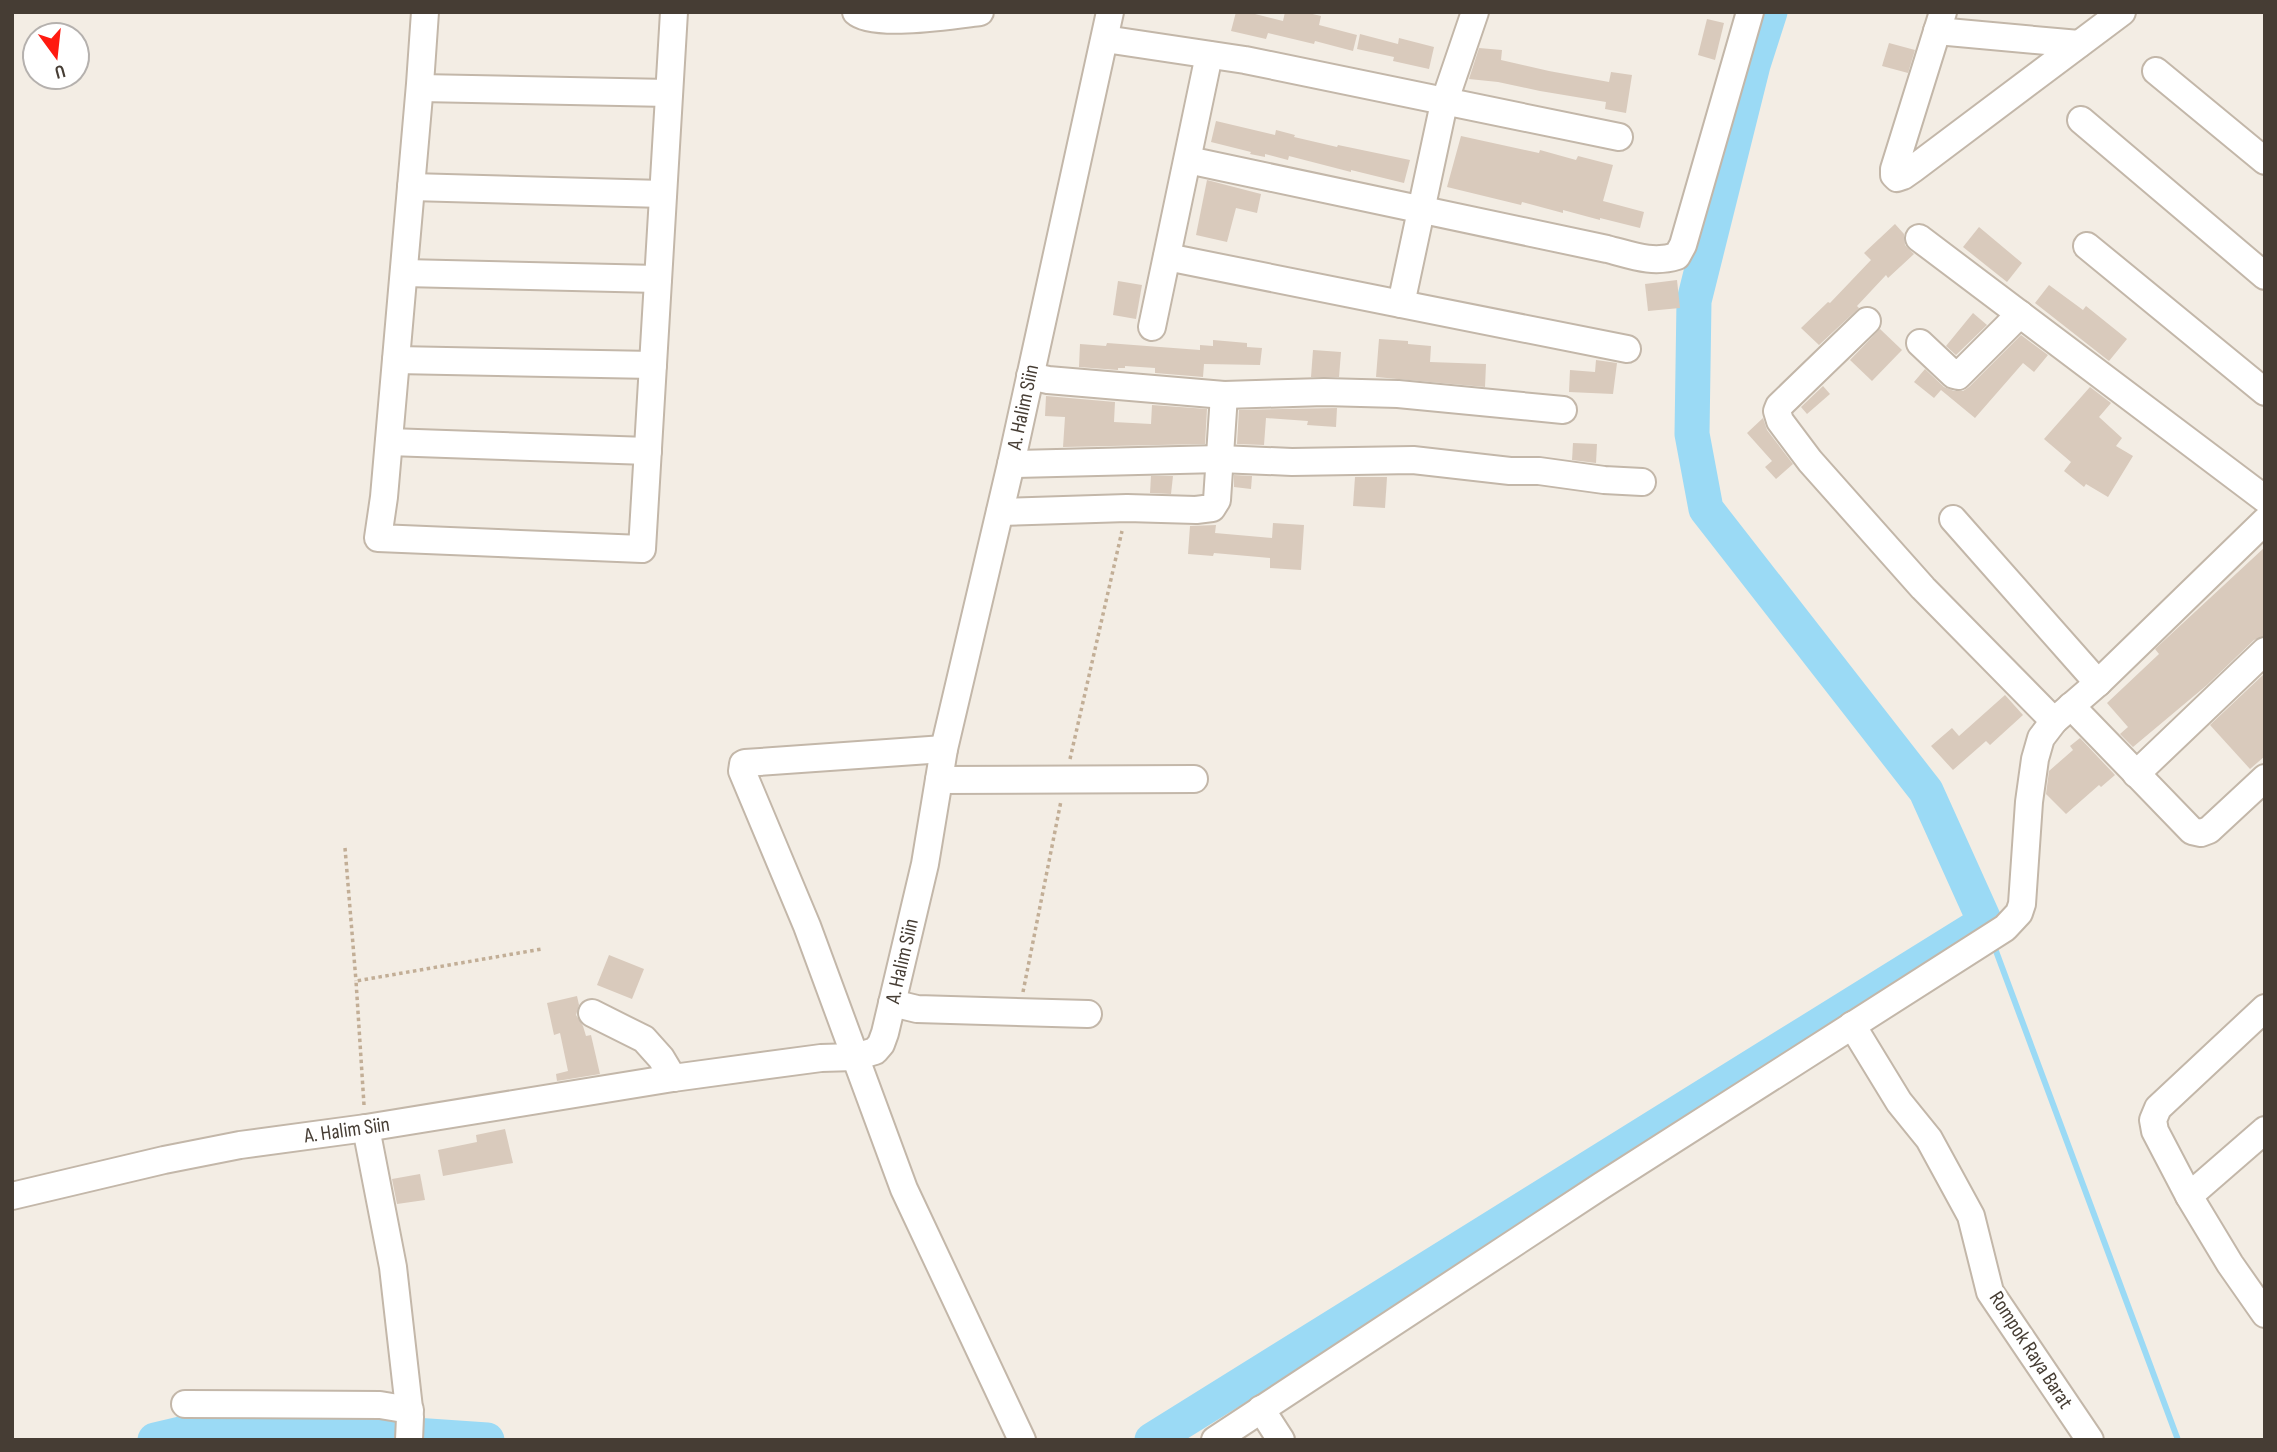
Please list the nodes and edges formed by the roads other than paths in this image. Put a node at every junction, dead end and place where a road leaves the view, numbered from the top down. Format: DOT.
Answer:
graph roads {
  1 [pos="425,12"];
  2 [pos="674,12"];
  3 [pos="856,12"];
  4 [pos="979,12"];
  5 [pos="1110,12"];
  6 [pos="1475,12"];
  7 [pos="1750,12"];
  8 [pos="2122,12"];
  9 [pos="1940,22"];
  10 [pos="1105,39"];
  11 [pos="2079,44"];
  12 [pos="1209,55"];
  13 [pos="2156,71"];
  14 [pos="420,88"];
  15 [pos="669,93"];
  16 [pos="1444,103"];
  17 [pos="2081,120"];
  18 [pos="1619,138"];
  19 [pos="1188,160"];
  20 [pos="2265,161"];
  21 [pos="411,187"];
  22 [pos="663,194"];
  23 [pos="1420,210"];
  24 [pos="1919,238"];
  25 [pos="2087,246"];
  26 [pos="1167,257"];
  27 [pos="404,273"];
  28 [pos="2265,276"];
  29 [pos="658,279"];
  30 [pos="1401,304"];
  31 [pos="2020,314"];
  32 [pos="1867,321"];
  33 [pos="1152,327"];
  34 [pos="1920,343"];
  35 [pos="1627,349"];
  36 [pos="396,360"];
  37 [pos="653,365"];
  38 [pos="1030,376"];
  39 [pos="2265,392"];
  40 [pos="1224,395"];
  41 [pos="1563,410"];
  42 [pos="389,442"];
  43 [pos="648,450"];
  44 [pos="1220,459"];
  45 [pos="1011,464"];
  46 [pos="1642,482"];
  47 [pos="2265,499"];
  48 [pos="1000,512"];
  49 [pos="1953,519"];
  50 [pos="2265,521"];
  51 [pos="2265,650"];
  52 [pos="2098,683"];
  53 [pos="2063,714"];
  54 [pos="944,749"];
  55 [pos="2136,774"];
  56 [pos="2265,778"];
  57 [pos="1194,779"];
  58 [pos="939,780"];
  59 [pos="903,1006"];
  60 [pos="2265,1008"];
  61 [pos="592,1013"];
  62 [pos="1088,1014"];
  63 [pos="1852,1025"];
  64 [pos="855,1057"];
  65 [pos="673,1078"];
  66 [pos="366,1128"];
  67 [pos="2265,1129"];
  68 [pos="12,1196"];
  69 [pos="2189,1196"];
  70 [pos="2263,1311"];
  71 [pos="186,1404"];
  72 [pos="1261,1409"];
  73 [pos="410,1422"];
  74 [pos="1022,1440"];
  75 [pos="1215,1440"];
  76 [pos="1281,1440"];
  77 [pos="2090,1440"];
  1 -- 14 [label="street"];
  2 -- 15 [label="street"];
  3 -- 4 [label="street"];
  5 -- 10 [label="street, A. Halim Siin"];
  6 -- 16 [label="street"];
  7 -- 23 [label="street"];
  8 -- 11 [label="street"];
  9 -- 11 [label="street"];
  9 -- 11 [label="street"];
  10 -- 12 [label="street"];
  10 -- 38 [label="street, A. Halim Siin"];
  12 -- 16 [label="street"];
  12 -- 19 [label="street"];
  13 -- 20 [label="street"];
  14 -- 15 [label="street"];
  14 -- 21 [label="street"];
  15 -- 22 [label="street"];
  16 -- 18 [label="street"];
  16 -- 23 [label="street"];
  17 -- 28 [label="street"];
  19 -- 23 [label="street"];
  19 -- 26 [label="street"];
  21 -- 22 [label="street"];
  21 -- 27 [label="street"];
  22 -- 29 [label="street"];
  23 -- 30 [label="street"];
  24 -- 31 [label="street"];
  25 -- 39 [label="street"];
  26 -- 30 [label="street"];
  26 -- 33 [label="street"];
  27 -- 29 [label="street"];
  27 -- 36 [label="street"];
  29 -- 37 [label="street"];
  30 -- 35 [label="street"];
  31 -- 34 [label="street"];
  31 -- 47 [label="street"];
  32 -- 53 [label="street"];
  36 -- 37 [label="street"];
  36 -- 42 [label="street"];
  37 -- 43 [label="street"];
  38 -- 40 [label="street"];
  38 -- 45 [label="street, A. Halim Siin"];
  40 -- 41 [label="street"];
  40 -- 44 [label="street"];
  42 -- 43 [label="street"];
  42 -- 43 [label="street"];
  44 -- 45 [label="street"];
  44 -- 46 [label="street"];
  44 -- 48 [label="street"];
  45 -- 48 [label="street, A. Halim Siin"];
  48 -- 54 [label="street, A. Halim Siin"];
  49 -- 52 [label="street"];
  50 -- 52 [label="street"];
  51 -- 55 [label="street"];
  52 -- 53 [label="street"];
  53 -- 55 [label="street"];
  53 -- 63 [label="street"];
  54 -- 58 [label="street, A. Halim Siin"];
  54 -- 64 [label="street"];
  55 -- 56 [label="street"];
  57 -- 58 [label="street"];
  58 -- 59 [label="street, A. Halim Siin"];
  59 -- 62 [label="street"];
  59 -- 64 [label="street, A. Halim Siin"];
  60 -- 69 [label="street"];
  61 -- 65 [label="street"];
  63 -- 72 [label="street"];
  63 -- 77 [label="street, Rompok Raya Barat"];
  64 -- 65 [label="street, A. Halim Siin"];
  64 -- 74 [label="street"];
  65 -- 66 [label="street, A. Halim Siin"];
  66 -- 68 [label="street, A. Halim Siin"];
  66 -- 73 [label="street"];
  67 -- 69 [label="street"];
  69 -- 70 [label="street"];
  71 -- 73 [label="street"];
  72 -- 75 [label="street"];
  72 -- 76 [label="street"];
}
